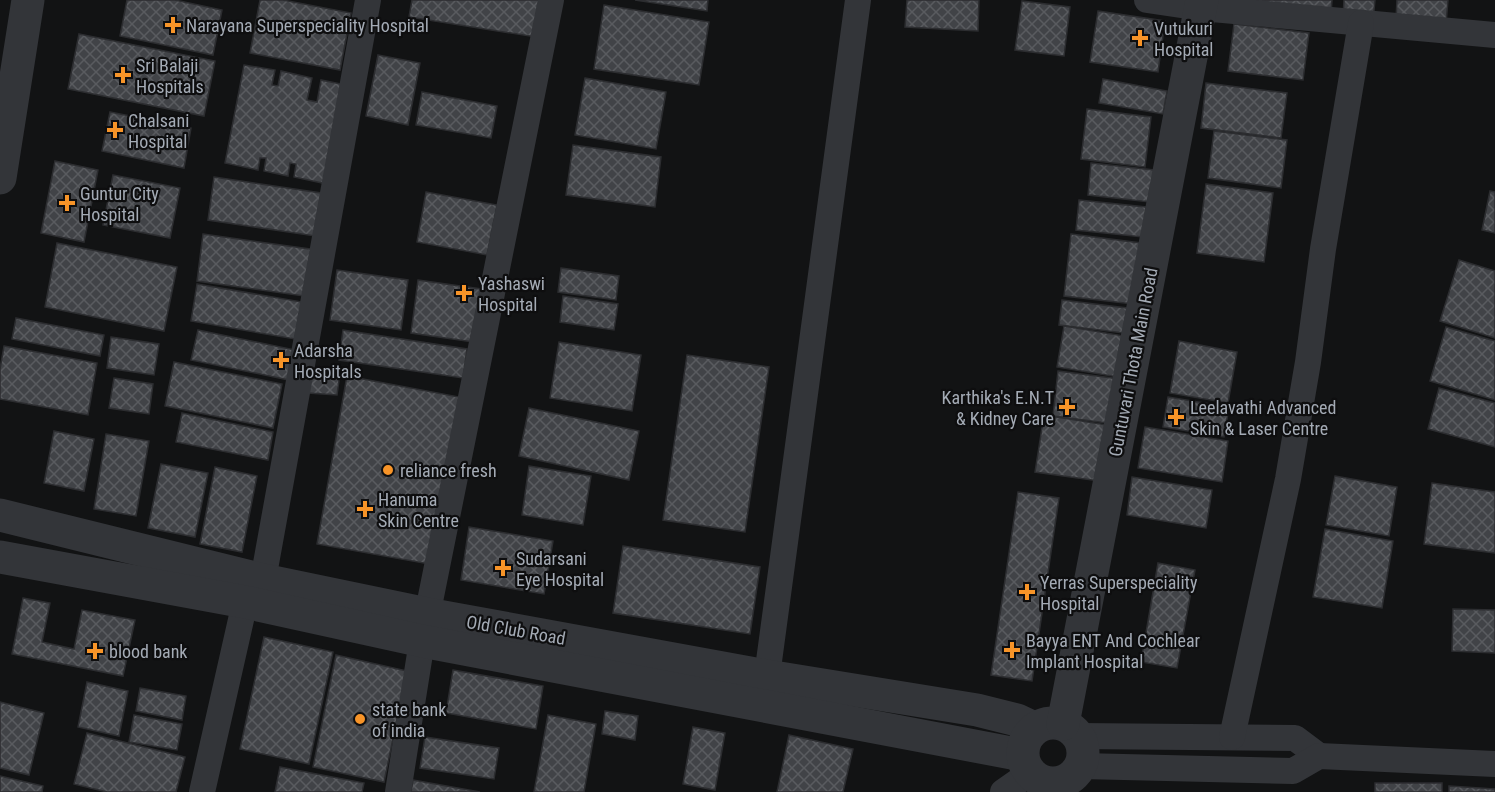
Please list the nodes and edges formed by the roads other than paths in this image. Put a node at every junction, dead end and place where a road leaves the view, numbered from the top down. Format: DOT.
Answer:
graph roads {
  1 [pos="28,0"];
  2 [pos="368,0"];
  3 [pos="551,0"];
  4 [pos="858,0"];
  5 [pos="1147,0"];
  6 [pos="1201,4"];
  7 [pos="1361,23"];
  8 [pos="1495,34"];
  9 [pos="0,178"];
  10 [pos="0,515"];
  11 [pos="0,557"];
  12 [pos="254,591"];
  13 [pos="424,628"];
  14 [pos="767,676"];
  15 [pos="1232,737"];
  16 [pos="1319,756"];
  17 [pos="1052,763"];
  18 [pos="1495,764"];
  19 [pos="202,792"];
  20 [pos="398,792"];
  21 [pos="1003,792"];
  1 -- 9 [label="street"];
  2 -- 12 [label="street"];
  3 -- 13 [label="street"];
  4 -- 14 [label="street"];
  5 -- 6 [label="street"];
  6 -- 7 [label="street"];
  6 -- 17 [label="street, Guntuvari Thota Main Road"];
  7 -- 8 [label="street"];
  7 -- 15 [label="street"];
  10 -- 12 [label="street, Old Club Road"];
  11 -- 12 [label="street, Old Club Road"];
  12 -- 13 [label="street, Old Club Road"];
  12 -- 19 [label="street"];
  13 -- 14 [label="street, Old Club Road"];
  13 -- 17 [label="street, Old Club Road"];
  13 -- 20 [label="street"];
  14 -- 17 [label="street, Old Club Road"];
  15 -- 16 [label="street"];
  15 -- 17 [label="street"];
  16 -- 17 [label="street"];
  16 -- 18 [label="street"];
  17 -- 21 [label="street"];
}
